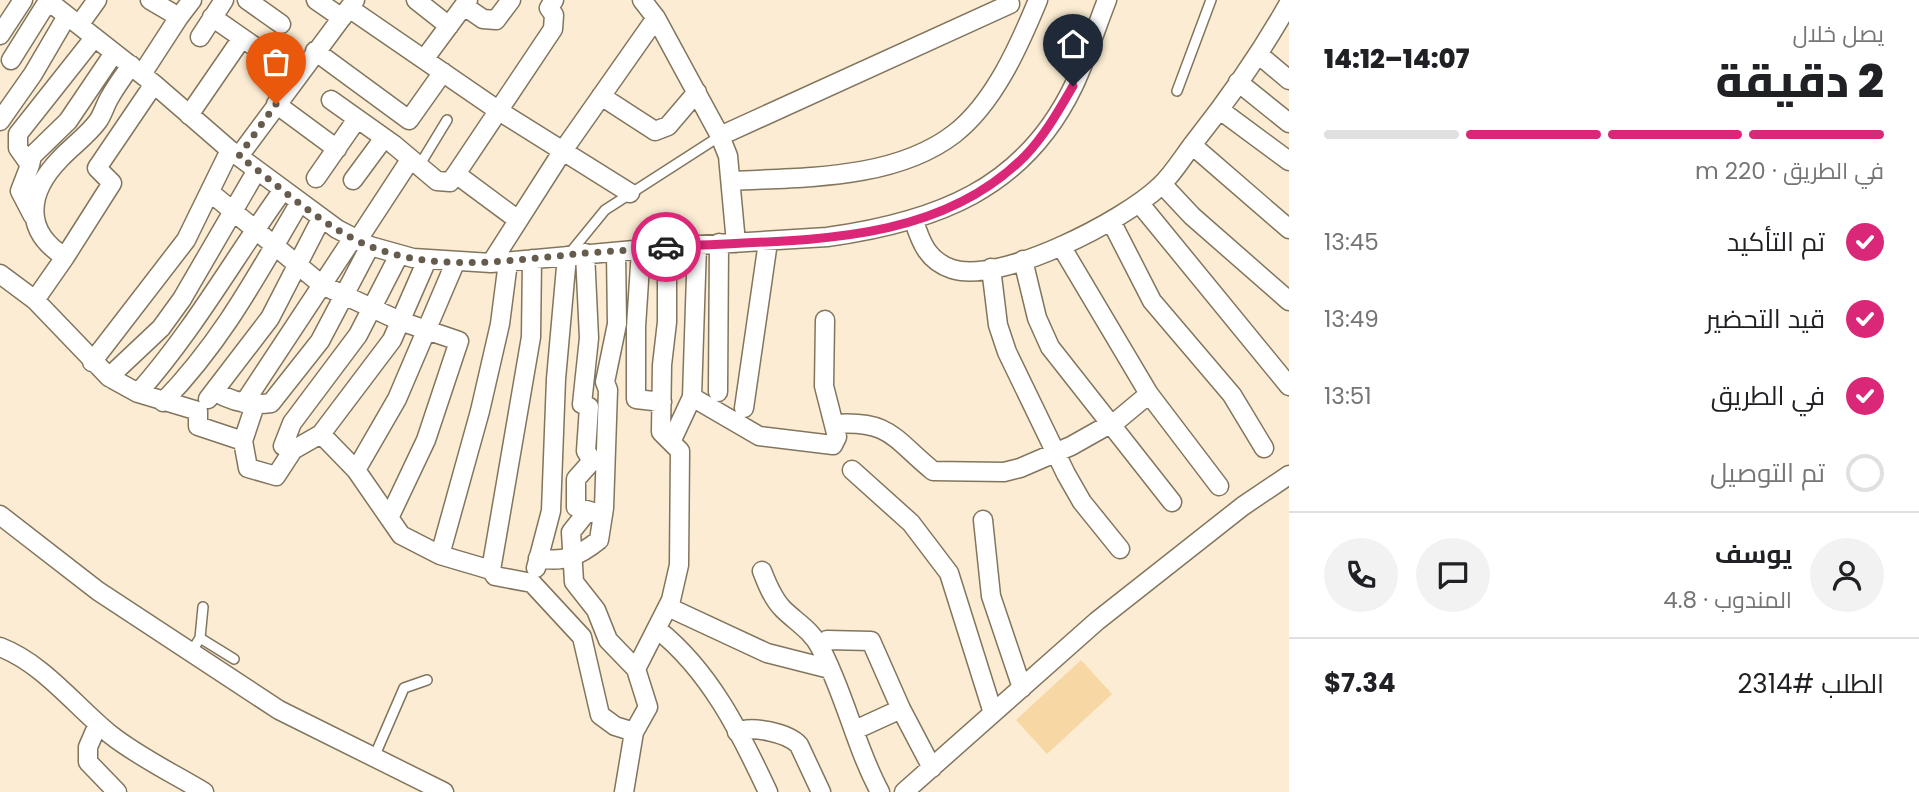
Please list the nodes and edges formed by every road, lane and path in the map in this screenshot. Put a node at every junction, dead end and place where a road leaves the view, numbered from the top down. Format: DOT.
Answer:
graph roads {
  1 [pos="23,0"];
  2 [pos="97,0"];
  3 [pos="150,0"];
  4 [pos="192,0"];
  5 [pos="316,0"];
  6 [pos="416,0"];
  7 [pos="510,0"];
  8 [pos="642,0"];
  9 [pos="1038,0"];
  10 [pos="1107,0"];
  11 [pos="1211,0"];
  12 [pos="47,1"];
  13 [pos="1009,2"];
  14 [pos="258,3"];
  15 [pos="466,3"];
  16 [pos="546,3"];
  17 [pos="1289,3"];
  18 [pos="219,5"];
  19 [pos="349,9"];
  20 [pos="179,18"];
  21 [pos="656,18"];
  22 [pos="73,21"];
  23 [pos="281,24"];
  24 [pos="449,26"];
  25 [pos="1027,28"];
  26 [pos="1282,31"];
  27 [pos="0,35"];
  28 [pos="200,37"];
  29 [pos="94,38"];
  30 [pos="242,38"];
  31 [pos="316,51"];
  32 [pos="114,53"];
  33 [pos="1258,54"];
  34 [pos="425,58"];
  35 [pos="11,60"];
  36 [pos="443,72"];
  37 [pos="142,74"];
  38 [pos="297,76"];
  39 [pos="1289,79"];
  40 [pos="1238,82"];
  41 [pos="1177,90"];
  42 [pos="696,92"];
  43 [pos="601,96"];
  44 [pos="331,100"];
  45 [pos="276,104"];
  46 [pos="1220,110"];
  47 [pos="499,111"];
  48 [pos="189,115"];
  49 [pos="357,119"];
  50 [pos="409,120"];
  51 [pos="447,120"];
  52 [pos="0,121"];
  53 [pos="1289,123"];
  54 [pos="720,136"];
  55 [pos="388,141"];
  56 [pos="1192,145"];
  57 [pos="337,149"];
  58 [pos="562,152"];
  59 [pos="234,153"];
  60 [pos="1289,161"];
  61 [pos="415,163"];
  62 [pos="30,165"];
  63 [pos="257,170"];
  64 [pos="456,174"];
  65 [pos="316,178"];
  66 [pos="353,180"];
  67 [pos="732,181"];
  68 [pos="1162,184"];
  69 [pos="283,190"];
  70 [pos="211,192"];
  71 [pos="631,193"];
  72 [pos="300,202"];
  73 [pos="1140,204"];
  74 [pos="234,213"];
  75 [pos="33,216"];
  76 [pos="321,219"];
  77 [pos="519,220"];
  78 [pos="914,221"];
  79 [pos="1111,222"];
  80 [pos="1289,229"];
  81 [pos="254,230"];
  82 [pos="360,242"];
  83 [pos="768,242"];
  84 [pos="728,243"];
  85 [pos="697,245"];
  86 [pos="1061,246"];
  87 [pos="274,247"];
  88 [pos="667,247"];
  89 [pos="641,250"];
  90 [pos="616,252"];
  91 [pos="398,254"];
  92 [pos="576,255"];
  93 [pos="65,257"];
  94 [pos="532,259"];
  95 [pos="427,260"];
  96 [pos="1023,260"];
  97 [pos="500,262"];
  98 [pos="455,263"];
  99 [pos="296,267"];
  100 [pos="991,268"];
  101 [pos="0,274"];
  102 [pos="322,285"];
  103 [pos="345,298"];
  104 [pos="35,300"];
  105 [pos="1289,301"];
  106 [pos="372,309"];
  107 [pos="825,320"];
  108 [pos="400,321"];
  109 [pos="427,328"];
  110 [pos="92,362"];
  111 [pos="109,377"];
  112 [pos="1289,386"];
  113 [pos="214,391"];
  114 [pos="138,393"];
  115 [pos="718,393"];
  116 [pos="1150,394"];
  117 [pos="692,397"];
  118 [pos="163,402"];
  119 [pos="662,402"];
  120 [pos="250,404"];
  121 [pos="744,408"];
  122 [pos="198,411"];
  123 [pos="1110,423"];
  124 [pos="834,424"];
  125 [pos="321,434"];
  126 [pos="243,441"];
  127 [pos="671,442"];
  128 [pos="1264,449"];
  129 [pos="293,450"];
  130 [pos="1056,454"];
  131 [pos="356,470"];
  132 [pos="852,470"];
  133 [pos="1289,475"];
  134 [pos="1219,485"];
  135 [pos="1172,502"];
  136 [pos="595,513"];
  137 [pos="0,515"];
  138 [pos="389,518"];
  139 [pos="983,520"];
  140 [pos="1120,549"];
  141 [pos="440,555"];
  142 [pos="574,557"];
  143 [pos="538,558"];
  144 [pos="491,570"];
  145 [pos="762,572"];
  146 [pos="532,583"];
  147 [pos="203,607"];
  148 [pos="668,607"];
  149 [pos="657,629"];
  150 [pos="827,639"];
  151 [pos="195,646"];
  152 [pos="0,647"];
  153 [pos="234,659"];
  154 [pos="636,669"];
  155 [pos="830,669"];
  156 [pos="427,680"];
  157 [pos="1022,688"];
  158 [pos="901,709"];
  159 [pos="993,713"];
  160 [pos="98,724"];
  161 [pos="855,730"];
  162 [pos="634,732"];
  163 [pos="737,732"];
  164 [pos="375,755"];
  165 [pos="932,768"];
  166 [pos="117,792"];
  167 [pos="204,792"];
  168 [pos="443,792"];
  169 [pos="624,792"];
  170 [pos="768,792"];
  171 [pos="821,792"];
  172 [pos="880,792"];
  173 [pos="904,792"];
  1 -- 27 [label="street"];
  2 -- 22 [label="street"];
  3 -- 20 [label="street"];
  4 -- 20 [label="street"];
  5 -- 19 [label="street"];
  6 -- 24 [label="street"];
  7 -- 15 [label="street"];
  8 -- 21 [label="street"];
  9 -- 25 [label="street"];
  10 -- 78 [label="street"];
  11 -- 41 [label="lane"];
  12 -- 22 [label="street"];
  12 -- 35 [label="street"];
  13 -- 25 [label="street"];
  13 -- 54 [label="street"];
  14 -- 23 [label="street"];
  15 -- 24 [label="street"];
  16 -- 47 [label="street"];
  17 -- 26 [label="street"];
  18 -- 28 [label="street"];
  18 -- 30 [label="street"];
  19 -- 31 [label="street"];
  19 -- 34 [label="street"];
  20 -- 37 [label="street"];
  21 -- 42 [label="street"];
  21 -- 43 [label="street"];
  22 -- 29 [label="street"];
  22 -- 52 [label="street"];
  24 -- 34 [label="street"];
  25 -- 67 [label="street"];
  26 -- 33 [label="street"];
  29 -- 32 [label="street"];
  29 -- 62 [label="street"];
  30 -- 38 [label="street"];
  30 -- 48 [label="street"];
  31 -- 38 [label="street"];
  31 -- 50 [label="street"];
  32 -- 37 [label="street"];
  32 -- 62 [label="street"];
  33 -- 39 [label="street"];
  33 -- 40 [label="street"];
  34 -- 36 [label="street"];
  36 -- 47 [label="street"];
  36 -- 50 [label="street"];
  37 -- 48 [label="street"];
  37 -- 75 [label="street"];
  37 -- 93 [label="street"];
  38 -- 45 [label="street"];
  40 -- 46 [label="street"];
  40 -- 53 [label="street"];
  42 -- 43 [label="street"];
  42 -- 54 [label="street"];
  43 -- 58 [label="street"];
  44 -- 49 [label="street"];
  45 -- 57 [label="street"];
  45 -- 59 [label="street"];
  46 -- 56 [label="street"];
  46 -- 60 [label="street"];
  47 -- 58 [label="street"];
  47 -- 64 [label="street"];
  48 -- 59 [label="street"];
  49 -- 55 [label="street"];
  49 -- 57 [label="street"];
  50 -- 55 [label="street"];
  51 -- 61 [label="lane"];
  54 -- 67 [label="street"];
  54 -- 71 [label="lane"];
  55 -- 61 [label="street"];
  55 -- 66 [label="street"];
  56 -- 68 [label="street"];
  56 -- 80 [label="street"];
  57 -- 65 [label="street"];
  58 -- 71 [label="street"];
  58 -- 77 [label="street"];
  59 -- 63 [label="street"];
  59 -- 70 [label="street"];
  61 -- 64 [label="street"];
  61 -- 82 [label="street"];
  62 -- 75 [label="street"];
  63 -- 69 [label="street"];
  63 -- 74 [label="street"];
  64 -- 77 [label="street"];
  67 -- 84 [label="street"];
  68 -- 73 [label="street"];
  68 -- 105 [label="street"];
  69 -- 72 [label="street"];
  69 -- 81 [label="street"];
  70 -- 74 [label="street"];
  70 -- 110 [label="street"];
  71 -- 92 [label="lane"];
  72 -- 76 [label="street"];
  72 -- 87 [label="street"];
  73 -- 79 [label="street"];
  73 -- 112 [label="street"];
  74 -- 81 [label="street"];
  74 -- 111 [label="street"];
  75 -- 93 [label="street"];
  76 -- 82 [label="street"];
  76 -- 99 [label="street"];
  77 -- 97 [label="street"];
  78 -- 83 [label="street"];
  78 -- 100 [label="street"];
  79 -- 86 [label="street"];
  79 -- 128 [label="street"];
  81 -- 87 [label="street"];
  81 -- 114 [label="street"];
  82 -- 91 [label="street"];
  82 -- 102 [label="street"];
  82 -- 103 [label="street"];
  83 -- 84 [label="street"];
  83 -- 121 [label="street"];
  84 -- 85 [label="street"];
  84 -- 115 [label="street"];
  85 -- 88 [label="street"];
  85 -- 117 [label="street"];
  86 -- 96 [label="street"];
  86 -- 116 [label="street"];
  87 -- 99 [label="street"];
  87 -- 118 [label="street"];
  88 -- 89 [label="street"];
  88 -- 119 [label="street"];
  89 -- 90 [label="street"];
  89 -- 119 [label="street"];
  90 -- 92 [label="street"];
  90 -- 136 [label="street"];
  91 -- 95 [label="street"];
  91 -- 106 [label="street"];
  92 -- 94 [label="street"];
  92 -- 136 [label="street"];
  92 -- 143 [label="street"];
  93 -- 104 [label="street"];
  94 -- 97 [label="street"];
  94 -- 144 [label="street"];
  95 -- 98 [label="street"];
  95 -- 108 [label="street"];
  96 -- 100 [label="street"];
  96 -- 123 [label="street"];
  97 -- 98 [label="street"];
  97 -- 141 [label="street"];
  98 -- 109 [label="street"];
  99 -- 102 [label="street"];
  99 -- 113 [label="street"];
  100 -- 130 [label="street"];
  101 -- 104 [label="street"];
  102 -- 103 [label="street"];
  102 -- 120 [label="street"];
  103 -- 106 [label="street"];
  103 -- 120 [label="street"];
  104 -- 110 [label="street"];
  106 -- 108 [label="street"];
  106 -- 129 [label="street"];
  107 -- 124 [label="street"];
  108 -- 109 [label="street"];
  108 -- 125 [label="street"];
  109 -- 131 [label="street"];
  109 -- 138 [label="street"];
  110 -- 111 [label="street"];
  111 -- 114 [label="street"];
  113 -- 120 [label="street"];
  113 -- 122 [label="street"];
  114 -- 118 [label="street"];
  116 -- 123 [label="street"];
  116 -- 134 [label="street"];
  117 -- 124 [label="street"];
  117 -- 127 [label="street"];
  118 -- 122 [label="street"];
  119 -- 127 [label="street"];
  120 -- 126 [label="street"];
  122 -- 126 [label="street"];
  123 -- 130 [label="street"];
  123 -- 135 [label="street"];
  124 -- 130 [label="street"];
  125 -- 129 [label="street"];
  125 -- 131 [label="street"];
  126 -- 129 [label="street"];
  127 -- 148 [label="street"];
  130 -- 140 [label="street"];
  131 -- 138 [label="street"];
  132 -- 159 [label="street"];
  133 -- 157 [label="street"];
  136 -- 142 [label="street"];
  136 -- 142 [label="street"];
  137 -- 151 [label="street"];
  138 -- 141 [label="street"];
  139 -- 157 [label="street"];
  141 -- 144 [label="street"];
  142 -- 143 [label="street"];
  142 -- 154 [label="street"];
  143 -- 146 [label="street"];
  144 -- 146 [label="street"];
  145 -- 155 [label="street"];
  146 -- 162 [label="street"];
  147 -- 151 [label="lane"];
  148 -- 149 [label="street"];
  148 -- 155 [label="street"];
  149 -- 154 [label="street"];
  149 -- 163 [label="street"];
  150 -- 158 [label="street"];
  151 -- 153 [label="lane"];
  151 -- 164 [label="street"];
  152 -- 160 [label="street"];
  154 -- 162 [label="street"];
  155 -- 161 [label="street"];
  156 -- 164 [label="lane"];
  157 -- 159 [label="street"];
  158 -- 161 [label="street"];
  158 -- 165 [label="street"];
  159 -- 165 [label="street"];
  160 -- 166 [label="street"];
  160 -- 167 [label="street"];
  161 -- 172 [label="street"];
  162 -- 169 [label="street"];
  163 -- 170 [label="street"];
  163 -- 171 [label="street"];
  164 -- 168 [label="street"];
  165 -- 173 [label="street"];
}
